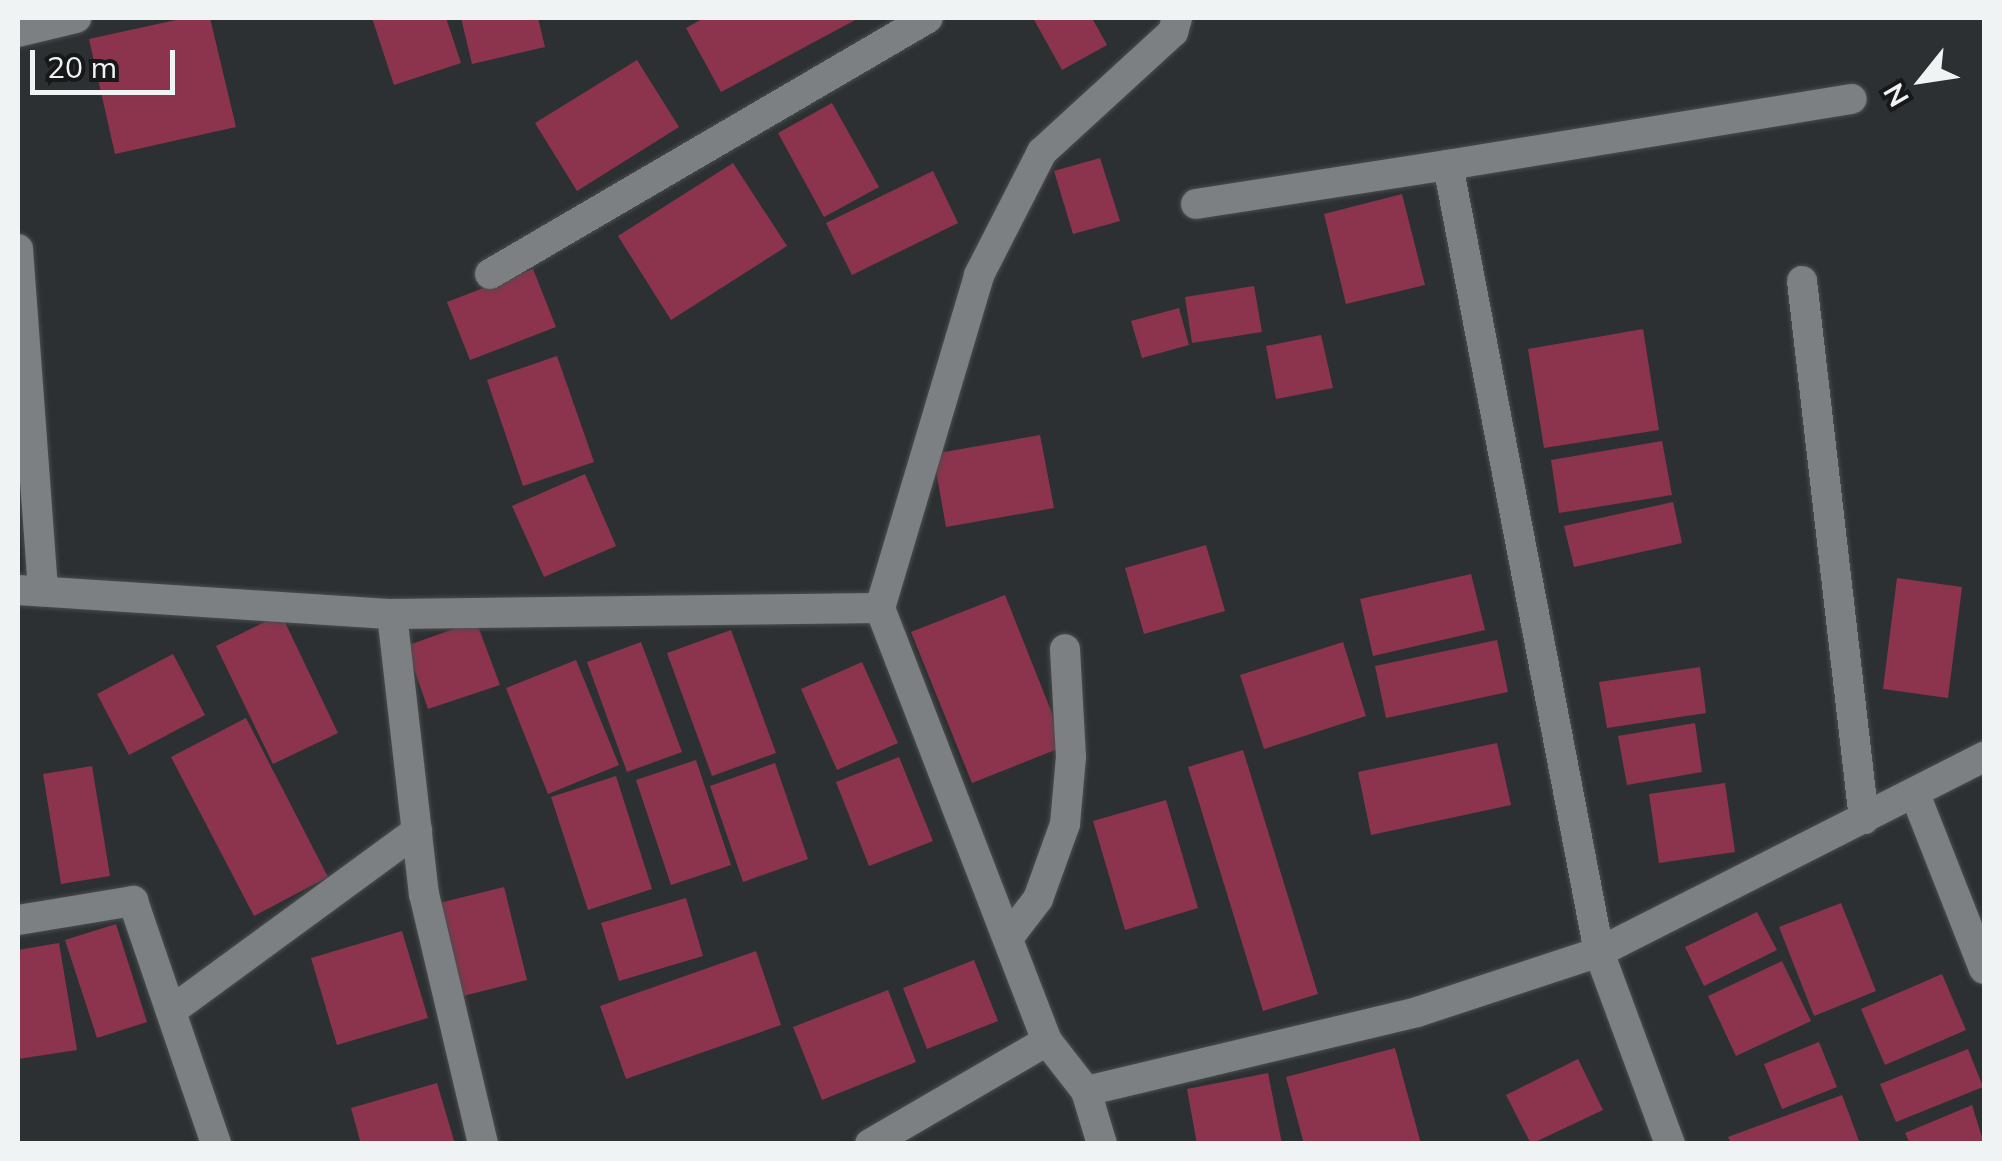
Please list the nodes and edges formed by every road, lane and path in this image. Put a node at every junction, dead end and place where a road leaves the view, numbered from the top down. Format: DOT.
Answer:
graph roads {
  1 [pos="76,18"];
  2 [pos="928,18"];
  3 [pos="1177,18"];
  4 [pos="18,32"];
  5 [pos="1852,100"];
  6 [pos="1448,165"];
  7 [pos="1196,204"];
  8 [pos="18,249"];
  9 [pos="490,274"];
  10 [pos="1802,281"];
  11 [pos="30,591"];
  12 [pos="880,608"];
  13 [pos="392,614"];
  14 [pos="1065,649"];
  15 [pos="1984,757"];
  16 [pos="1916,794"];
  17 [pos="1864,819"];
  18 [pos="417,832"];
  19 [pos="18,920"];
  20 [pos="1008,938"];
  21 [pos="1599,952"];
  22 [pos="1984,968"];
  23 [pos="171,1012"];
  24 [pos="1047,1042"];
  25 [pos="1086,1091"];
  26 [pos="216,1144"];
  27 [pos="483,1144"];
  28 [pos="870,1144"];
  29 [pos="1102,1144"];
  30 [pos="1670,1144"];
  1 -- 4 [label="street"];
  2 -- 9 [label="street"];
  3 -- 12 [label="street"];
  5 -- 6 [label="street"];
  6 -- 7 [label="street"];
  6 -- 21 [label="street"];
  8 -- 11 [label="street"];
  10 -- 17 [label="street"];
  11 -- 13 [label="street"];
  12 -- 13 [label="street"];
  12 -- 20 [label="street"];
  13 -- 18 [label="street"];
  14 -- 20 [label="street"];
  15 -- 16 [label="street"];
  16 -- 17 [label="street"];
  16 -- 22 [label="street"];
  17 -- 21 [label="street"];
  18 -- 23 [label="street"];
  18 -- 27 [label="street"];
  19 -- 23 [label="street"];
  20 -- 24 [label="street"];
  21 -- 25 [label="street"];
  21 -- 30 [label="street"];
  23 -- 26 [label="street"];
  24 -- 25 [label="street"];
  24 -- 28 [label="street"];
  25 -- 29 [label="street"];
}
